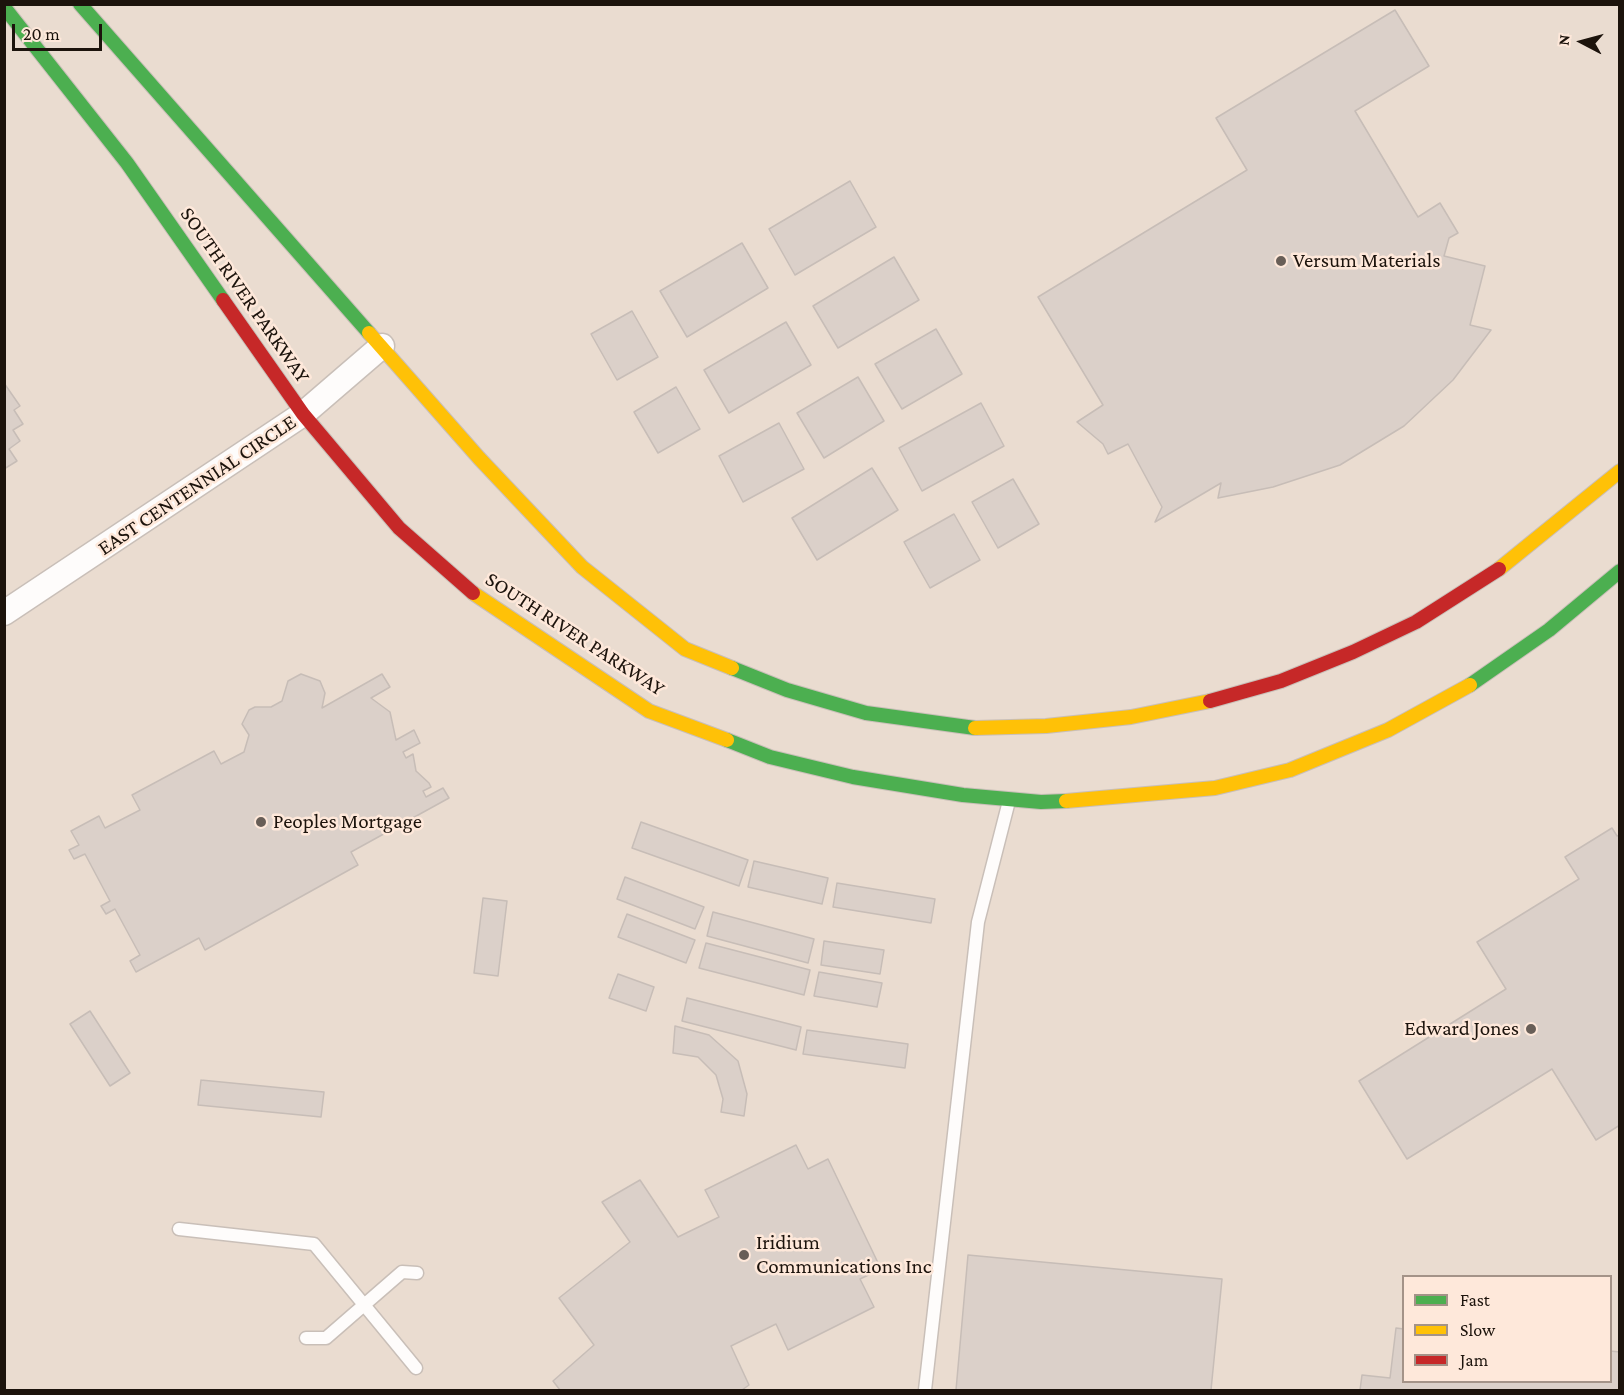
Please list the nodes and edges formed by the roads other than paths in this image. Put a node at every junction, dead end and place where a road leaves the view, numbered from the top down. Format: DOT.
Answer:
graph roads {
  1 [pos="80,4"];
  2 [pos="4,7"];
  3 [pos="382,346"];
  4 [pos="303,414"];
  5 [pos="1620,471"];
  6 [pos="1620,571"];
  7 [pos="4,614"];
  8 [pos="1010,800"];
  9 [pos="178,1229"];
  10 [pos="417,1273"];
  11 [pos="364,1305"];
  12 [pos="306,1338"];
  13 [pos="416,1368"];
  14 [pos="926,1390"];
  1 -- 3 [label="street"];
  2 -- 4 [label="street, SOUTH RIVER PARKWAY"];
  3 -- 4 [label="street, EAST CENTENNIAL CIRCLE"];
  3 -- 5 [label="street"];
  4 -- 7 [label="street, EAST CENTENNIAL CIRCLE"];
  4 -- 8 [label="street, SOUTH RIVER PARKWAY"];
  6 -- 8 [label="street, SOUTH RIVER PARKWAY"];
  8 -- 14 [label="lane"];
  9 -- 11 [label="lane"];
  10 -- 11 [label="lane"];
  11 -- 12 [label="lane"];
  11 -- 13 [label="lane"];
}
